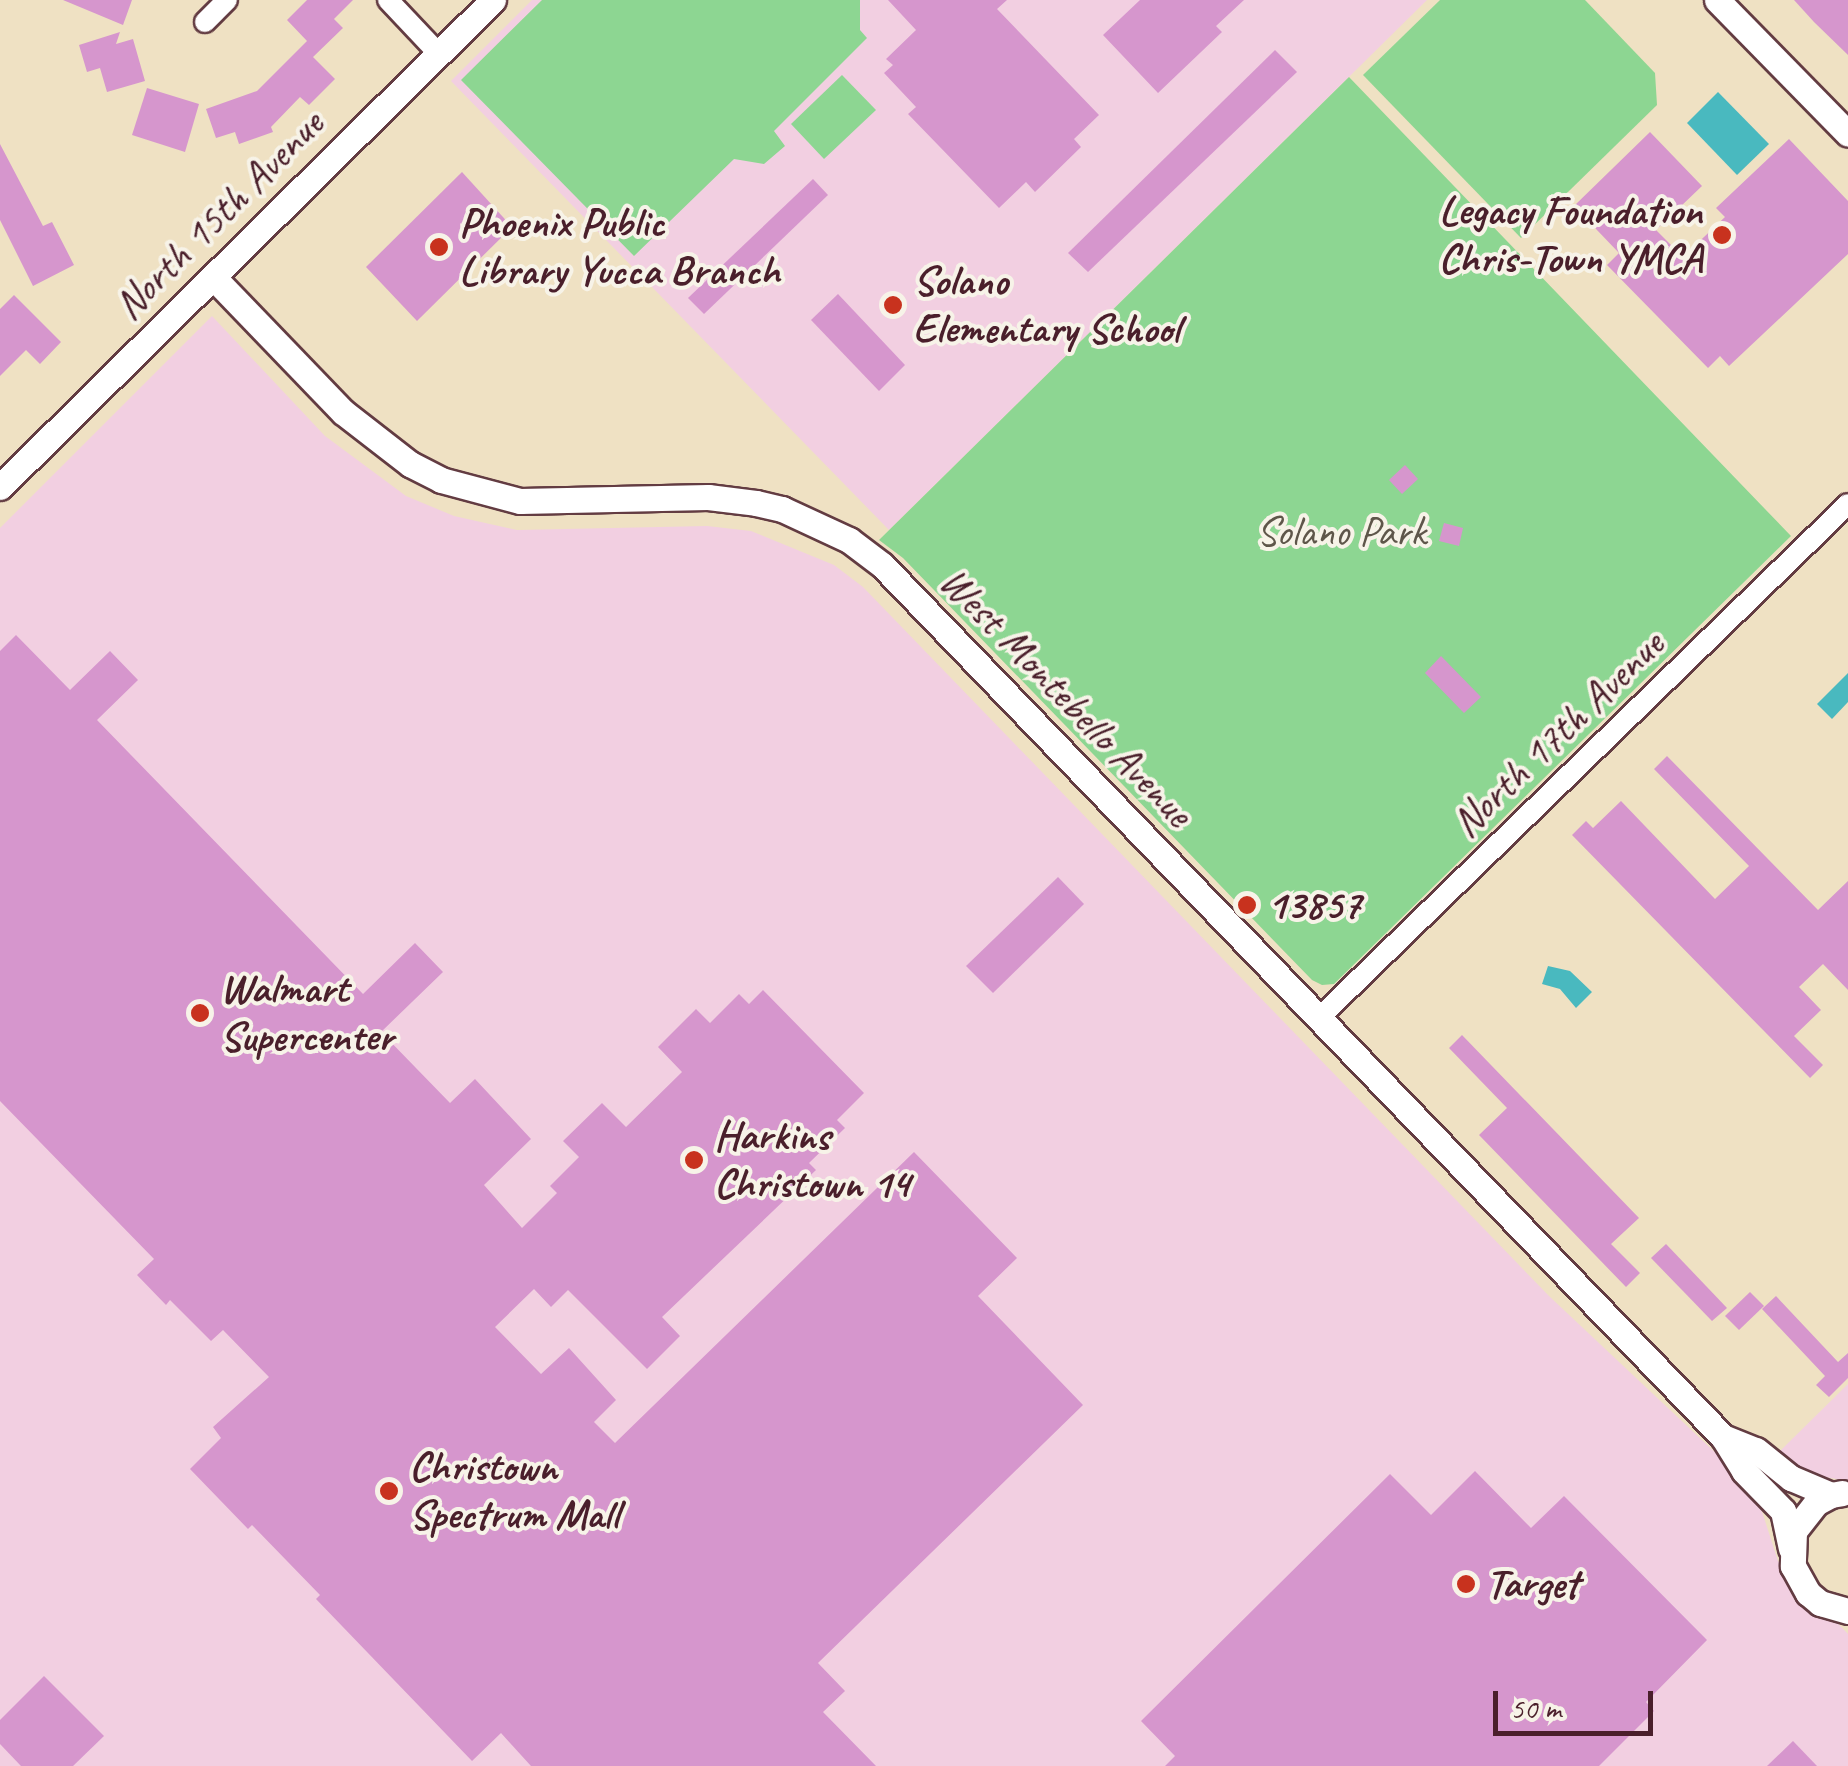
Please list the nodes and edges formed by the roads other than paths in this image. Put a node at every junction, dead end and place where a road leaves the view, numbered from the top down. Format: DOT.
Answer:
graph roads {
  1 [pos="227,0"];
  2 [pos="388,0"];
  3 [pos="493,0"];
  4 [pos="1716,0"];
  5 [pos="205,22"];
  6 [pos="439,54"];
  7 [pos="1848,134"];
  8 [pos="214,278"];
  9 [pos="0,487"];
  10 [pos="1848,504"];
  11 [pos="1320,1017"];
  12 [pos="1723,1437"];
  13 [pos="1840,1493"];
  14 [pos="1791,1548"];
  15 [pos="1848,1611"];
  1 -- 5 [label="street"];
  2 -- 6 [label="street"];
  3 -- 6 [label="street, North 15th Avenue"];
  4 -- 7 [label="street"];
  6 -- 8 [label="street, North 15th Avenue"];
  8 -- 9 [label="street, North 15th Avenue"];
  8 -- 11 [label="street, West Montebello Avenue"];
  10 -- 11 [label="street, North 17th Avenue"];
  11 -- 12 [label="street, West Montebello Avenue"];
  12 -- 13 [label="street, West Montebello Avenue"];
  12 -- 14 [label="street, West Montebello Avenue"];
  13 -- 14 [label="street"];
  14 -- 15 [label="street, West Montebello Avenue"];
}
